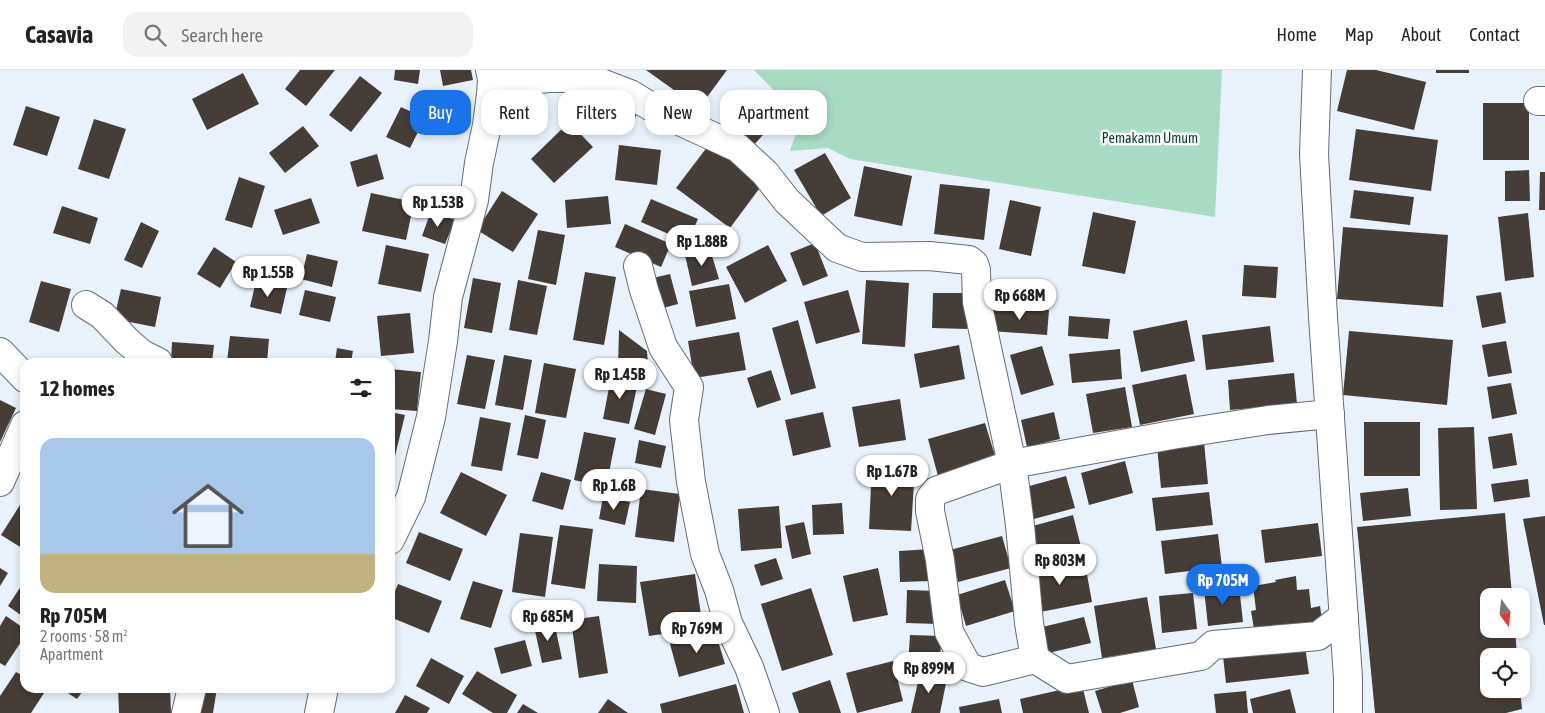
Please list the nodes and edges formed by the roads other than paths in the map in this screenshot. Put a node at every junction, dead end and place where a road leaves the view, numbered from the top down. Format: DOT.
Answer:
graph roads {
  1 [pos="1317,70"];
  2 [pos="491,74"];
  3 [pos="638,266"];
  4 [pos="86,305"];
  5 [pos="0,352"];
  6 [pos="150,358"];
  7 [pos="20,373"];
  8 [pos="1330,414"];
  9 [pos="20,436"];
  10 [pos="1012,464"];
  11 [pos="0,482"];
  12 [pos="395,530"];
  13 [pos="1344,616"];
  14 [pos="1035,659"];
  15 [pos="191,693"];
  16 [pos="323,693"];
  17 [pos="186,713"];
  18 [pos="319,713"];
  19 [pos="766,713"];
  20 [pos="1348,713"];
  1 -- 8 [label="street"];
  2 -- 10 [label="street"];
  2 -- 12 [label="street"];
  3 -- 19 [label="street"];
  4 -- 6 [label="street"];
  5 -- 7 [label="street"];
  8 -- 10 [label="street"];
  8 -- 13 [label="street"];
  9 -- 11 [label="street"];
  10 -- 14 [label="street"];
  10 -- 14 [label="street"];
  13 -- 14 [label="street"];
  13 -- 20 [label="street"];
  15 -- 17 [label="street"];
  16 -- 18 [label="street"];
}
